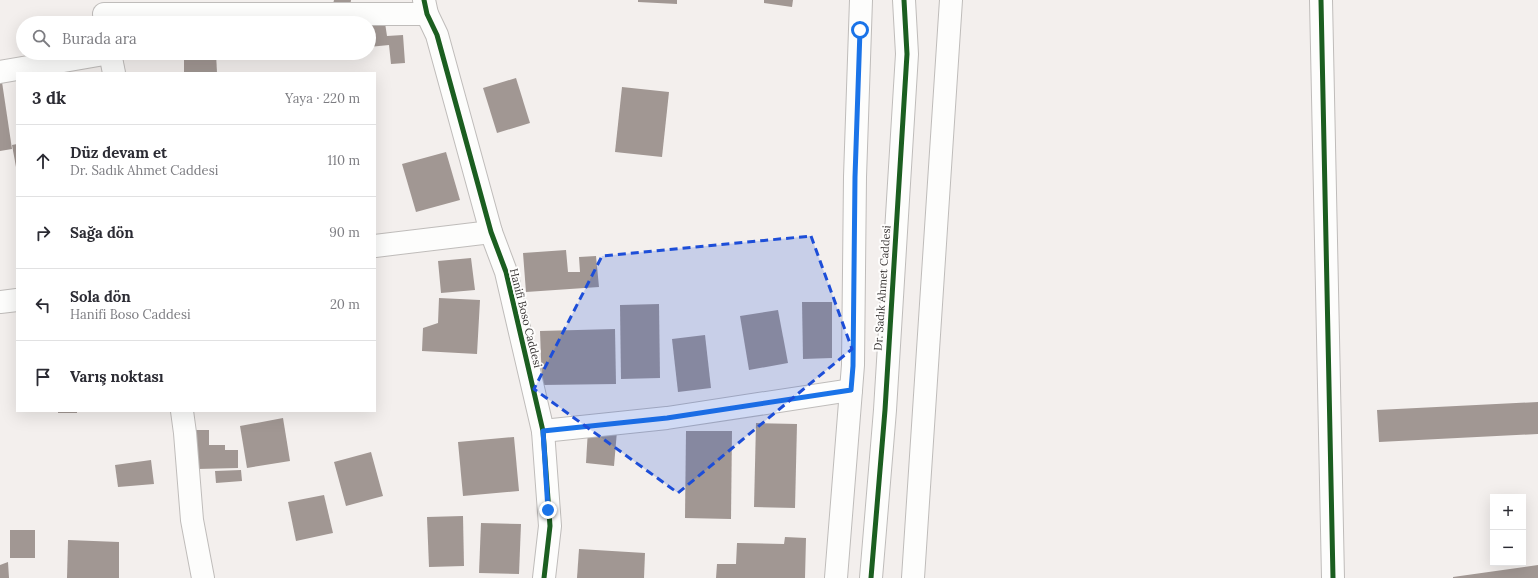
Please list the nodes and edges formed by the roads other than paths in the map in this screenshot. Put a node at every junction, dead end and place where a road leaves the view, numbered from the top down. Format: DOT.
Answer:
graph roads {
  1 [pos="861,0"];
  2 [pos="904,0"];
  3 [pos="951,0"];
  4 [pos="1321,0"];
  5 [pos="426,7"];
  6 [pos="104,12"];
  7 [pos="69,60"];
  8 [pos="111,60"];
  9 [pos="0,72"];
  10 [pos="114,72"];
  11 [pos="491,232"];
  12 [pos="376,246"];
  13 [pos="16,300"];
  14 [pos="0,302"];
  15 [pos="851,390"];
  16 [pos="182,412"];
  17 [pos="543,431"];
  18 [pos="203,578"];
  19 [pos="544,578"];
  20 [pos="836,578"];
  21 [pos="871,578"];
  22 [pos="913,578"];
  23 [pos="1332,578"];
  1 -- 15 [label="street"];
  2 -- 21 [label="street, Dr. Sadık Ahmet Caddesi"];
  3 -- 22 [label="street"];
  4 -- 23 [label="street"];
  5 -- 6 [label="street"];
  5 -- 11 [label="street, Hanifi Boso Caddesi"];
  7 -- 9 [label="street"];
  8 -- 10 [label="street"];
  11 -- 12 [label="street"];
  11 -- 17 [label="street, Hanifi Boso Caddesi"];
  13 -- 14 [label="street"];
  15 -- 17 [label="street"];
  15 -- 20 [label="street"];
  16 -- 18 [label="street"];
  17 -- 19 [label="street, Hanifi Boso Caddesi"];
}
